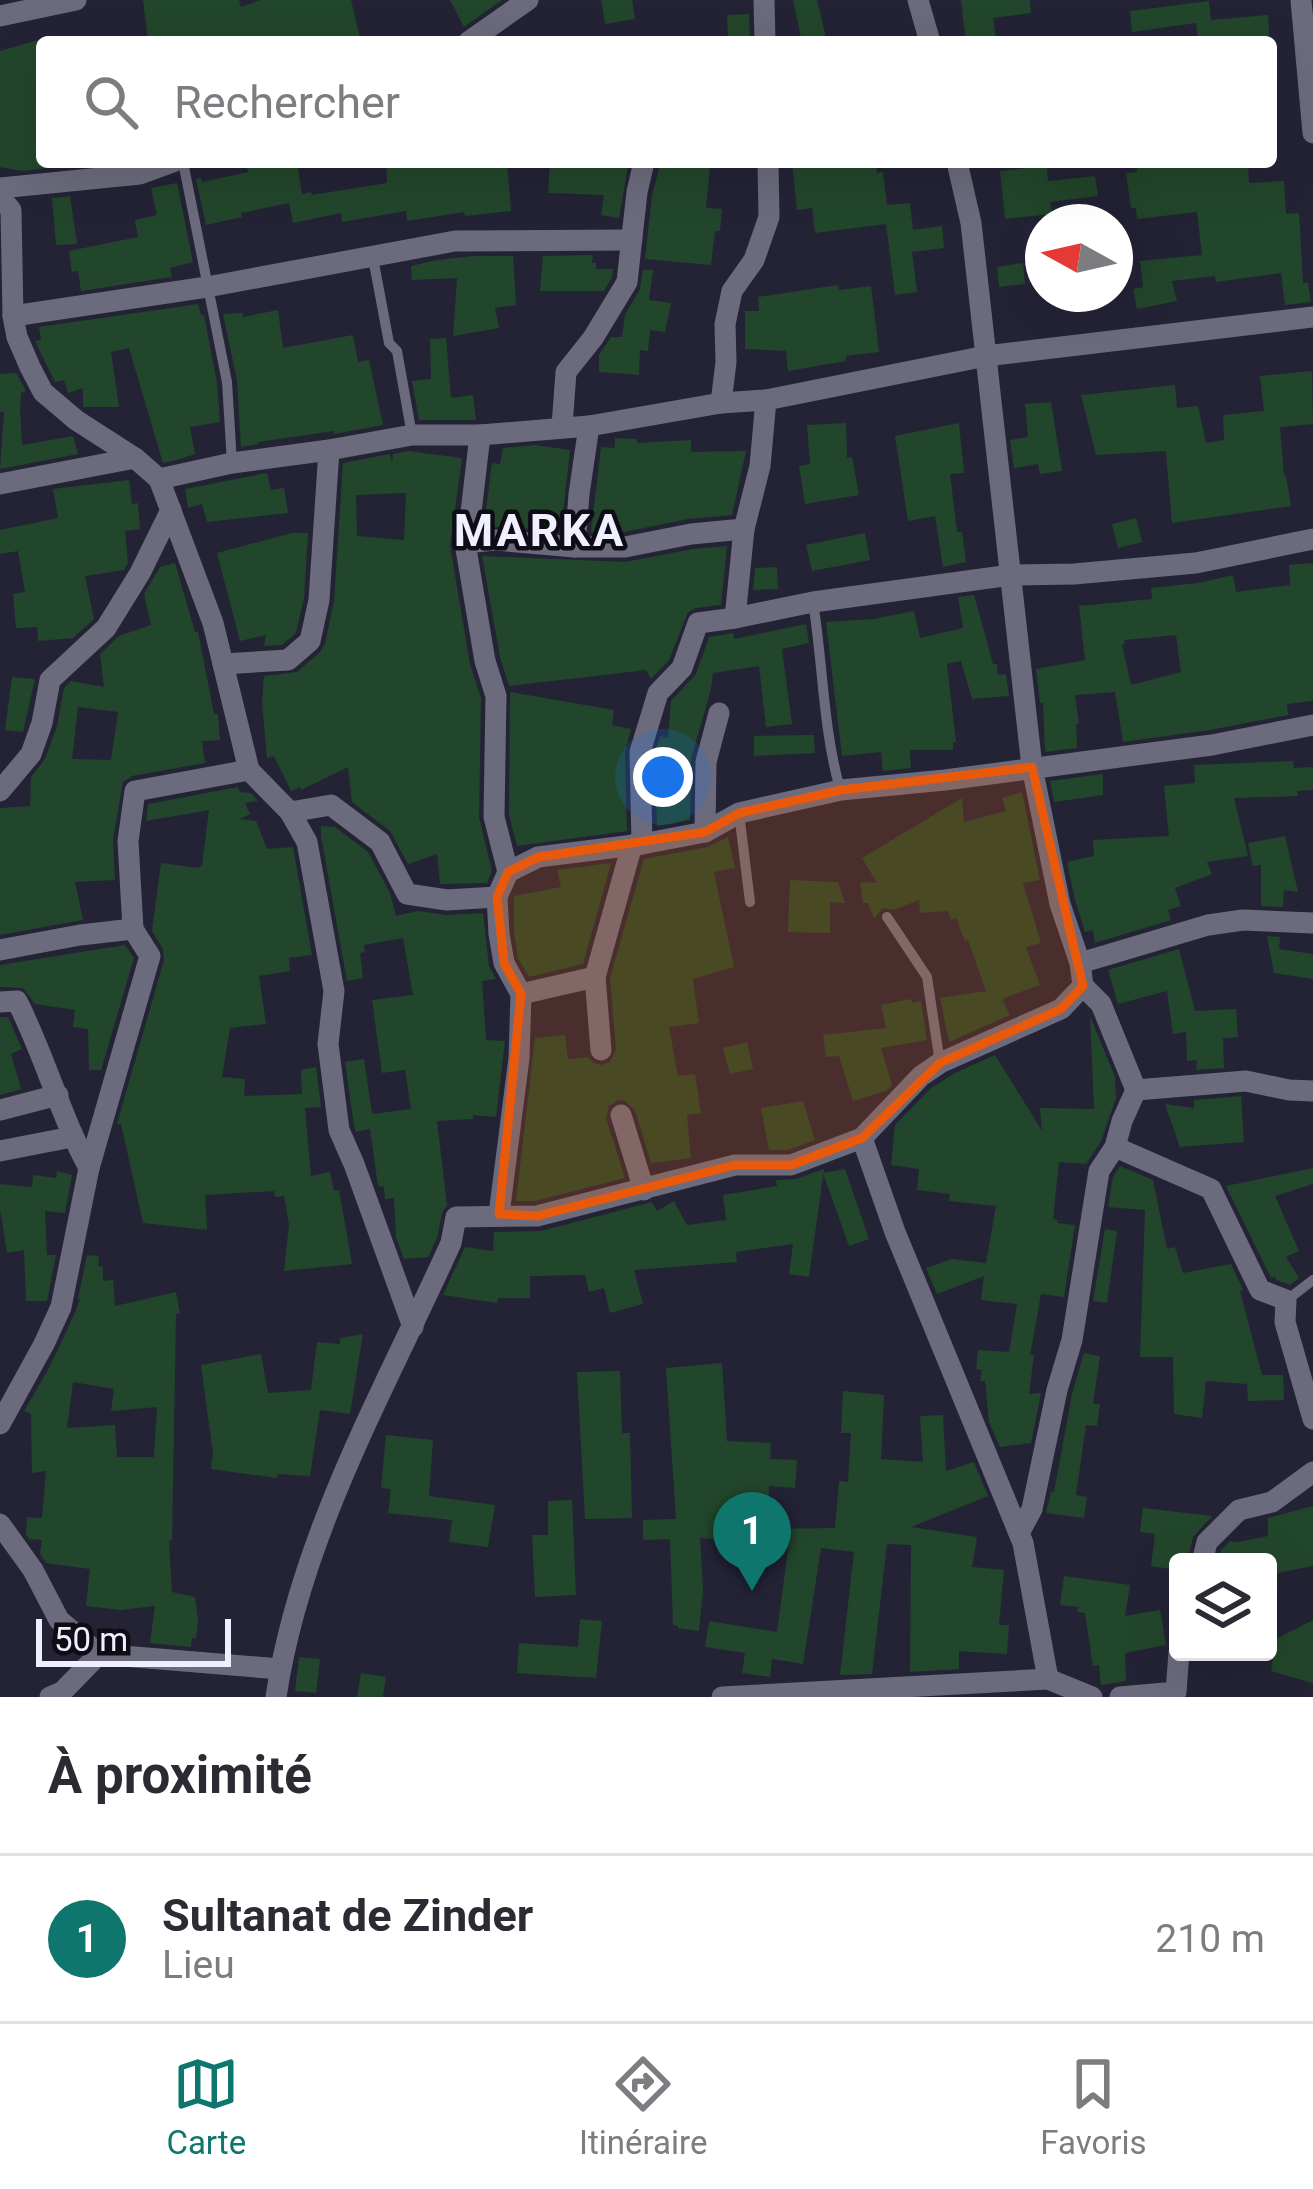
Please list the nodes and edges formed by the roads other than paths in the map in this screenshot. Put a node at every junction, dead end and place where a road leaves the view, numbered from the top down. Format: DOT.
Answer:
graph roads {
  1 [pos="76,0"];
  2 [pos="528,0"];
  3 [pos="764,0"];
  4 [pos="918,0"];
  5 [pos="1301,0"];
  6 [pos="0,16"];
  7 [pos="477,36"];
  8 [pos="765,36"];
  9 [pos="928,36"];
  10 [pos="1313,133"];
  11 [pos="156,168"];
  12 [pos="184,168"];
  13 [pos="643,168"];
  14 [pos="768,168"];
  15 [pos="958,168"];
  16 [pos="0,188"];
  17 [pos="0,197"];
  18 [pos="632,240"];
  19 [pos="373,258"];
  20 [pos="6,285"];
  21 [pos="207,287"];
  22 [pos="13,316"];
  23 [pos="1313,317"];
  24 [pos="986,356"];
  25 [pos="766,400"];
  26 [pos="722,403"];
  27 [pos="562,426"];
  28 [pos="589,426"];
  29 [pos="412,435"];
  30 [pos="480,435"];
  31 [pos="329,450"];
  32 [pos="135,458"];
  33 [pos="232,463"];
  34 [pos="159,479"];
  35 [pos="0,484"];
  36 [pos="171,509"];
  37 [pos="744,530"];
  38 [pos="1313,539"];
  39 [pos="465,543"];
  40 [pos="574,547"];
  41 [pos="1011,575"];
  42 [pos="813,602"];
  43 [pos="736,618"];
  44 [pos="223,664"];
  45 [pos="719,712"];
  46 [pos="1313,725"];
  47 [pos="1032,767"];
  48 [pos="249,770"];
  49 [pos="841,790"];
  50 [pos="0,791"];
  51 [pos="290,812"];
  52 [pos="740,813"];
  53 [pos="704,832"];
  54 [pos="637,845"];
  55 [pos="508,872"];
  56 [pos="497,897"];
  57 [pos="750,902"];
  58 [pos="887,917"];
  59 [pos="1313,923"];
  60 [pos="133,929"];
  61 [pos="0,950"];
  62 [pos="1082,975"];
  63 [pos="595,977"];
  64 [pos="521,994"];
  65 [pos="0,1002"];
  66 [pos="601,1050"];
  67 [pos="940,1063"];
  68 [pos="1136,1090"];
  69 [pos="1313,1091"];
  70 [pos="58,1095"];
  71 [pos="0,1110"];
  72 [pos="621,1115"];
  73 [pos="72,1137"];
  74 [pos="862,1138"];
  75 [pos="1115,1147"];
  76 [pos="0,1151"];
  77 [pos="89,1168"];
  78 [pos="644,1190"];
  79 [pos="499,1214"];
  80 [pos="1313,1280"];
  81 [pos="1286,1300"];
  82 [pos="413,1327"];
  83 [pos="1313,1419"];
  84 [pos="0,1424"];
  85 [pos="1313,1472"];
  86 [pos="0,1524"];
  87 [pos="1019,1533"];
  88 [pos="1204,1553"];
  89 [pos="99,1654"];
  90 [pos="1179,1661"];
  91 [pos="280,1669"];
  92 [pos="1048,1679"];
  93 [pos="1178,1694"];
  94 [pos="746,1696"];
  95 [pos="50,1697"];
  96 [pos="275,1697"];
  97 [pos="722,1697"];
  98 [pos="1092,1697"];
  99 [pos="1120,1697"];
  1 -- 6 [label="street"];
  2 -- 7 [label="street"];
  3 -- 8 [label="street"];
  4 -- 9 [label="street"];
  5 -- 10 [label="street"];
  11 -- 16 [label="street"];
  12 -- 21 [label="lane"];
  13 -- 18 [label="street"];
  14 -- 26 [label="street"];
  15 -- 24 [label="street"];
  17 -- 20 [label="street"];
  18 -- 19 [label="street"];
  18 -- 27 [label="street"];
  19 -- 21 [label="street"];
  19 -- 29 [label="lane"];
  20 -- 22 [label="street"];
  21 -- 22 [label="street"];
  21 -- 33 [label="lane"];
  22 -- 32 [label="street"];
  23 -- 24 [label="street"];
  24 -- 25 [label="street"];
  24 -- 41 [label="street"];
  25 -- 26 [label="street"];
  25 -- 37 [label="street"];
  26 -- 28 [label="street"];
  27 -- 28 [label="street"];
  27 -- 30 [label="street"];
  28 -- 40 [label="street"];
  29 -- 30 [label="street"];
  29 -- 31 [label="street"];
  30 -- 39 [label="street"];
  31 -- 33 [label="street"];
  31 -- 44 [label="street"];
  32 -- 34 [label="street"];
  32 -- 35 [label="street"];
  33 -- 34 [label="street"];
  34 -- 36 [label="street"];
  36 -- 44 [label="street"];
  36 -- 50 [label="street"];
  37 -- 40 [label="street"];
  37 -- 43 [label="street"];
  38 -- 41 [label="street"];
  39 -- 40 [label="street"];
  39 -- 55 [label="street"];
  41 -- 42 [label="street"];
  41 -- 47 [label="street"];
  42 -- 43 [label="street"];
  42 -- 49 [label="lane"];
  43 -- 54 [label="street"];
  44 -- 48 [label="street"];
  45 -- 53 [label="street"];
  46 -- 47 [label="street"];
  47 -- 49 [label="street"];
  47 -- 62 [label="street"];
  48 -- 51 [label="street"];
  48 -- 60 [label="street"];
  49 -- 52 [label="street"];
  51 -- 56 [label="street"];
  51 -- 82 [label="street"];
  52 -- 53 [label="street"];
  52 -- 57 [label="lane"];
  53 -- 54 [label="street"];
  54 -- 55 [label="street"];
  54 -- 63 [label="street"];
  55 -- 56 [label="street"];
  56 -- 64 [label="street"];
  58 -- 67 [label="lane"];
  59 -- 62 [label="street"];
  60 -- 61 [label="street"];
  60 -- 77 [label="street"];
  62 -- 67 [label="street"];
  62 -- 68 [label="street"];
  63 -- 64 [label="street"];
  63 -- 66 [label="street"];
  64 -- 79 [label="street"];
  65 -- 70 [label="street"];
  67 -- 74 [label="street"];
  68 -- 69 [label="street"];
  68 -- 75 [label="street"];
  70 -- 71 [label="street"];
  70 -- 73 [label="street"];
  72 -- 78 [label="street"];
  73 -- 76 [label="street"];
  73 -- 77 [label="street"];
  74 -- 78 [label="street"];
  74 -- 87 [label="street"];
  75 -- 81 [label="street"];
  75 -- 87 [label="street"];
  77 -- 84 [label="street"];
  78 -- 79 [label="street"];
  79 -- 82 [label="street"];
  80 -- 81 [label="lane"];
  81 -- 83 [label="street"];
  82 -- 91 [label="street"];
  85 -- 88 [label="street"];
  86 -- 89 [label="street"];
  87 -- 92 [label="street"];
  89 -- 91 [label="street"];
  89 -- 95 [label="street"];
  90 -- 93 [label="street"];
  91 -- 96 [label="street"];
  92 -- 94 [label="street"];
  92 -- 98 [label="street"];
  93 -- 99 [label="street"];
  94 -- 97 [label="street"];
}
